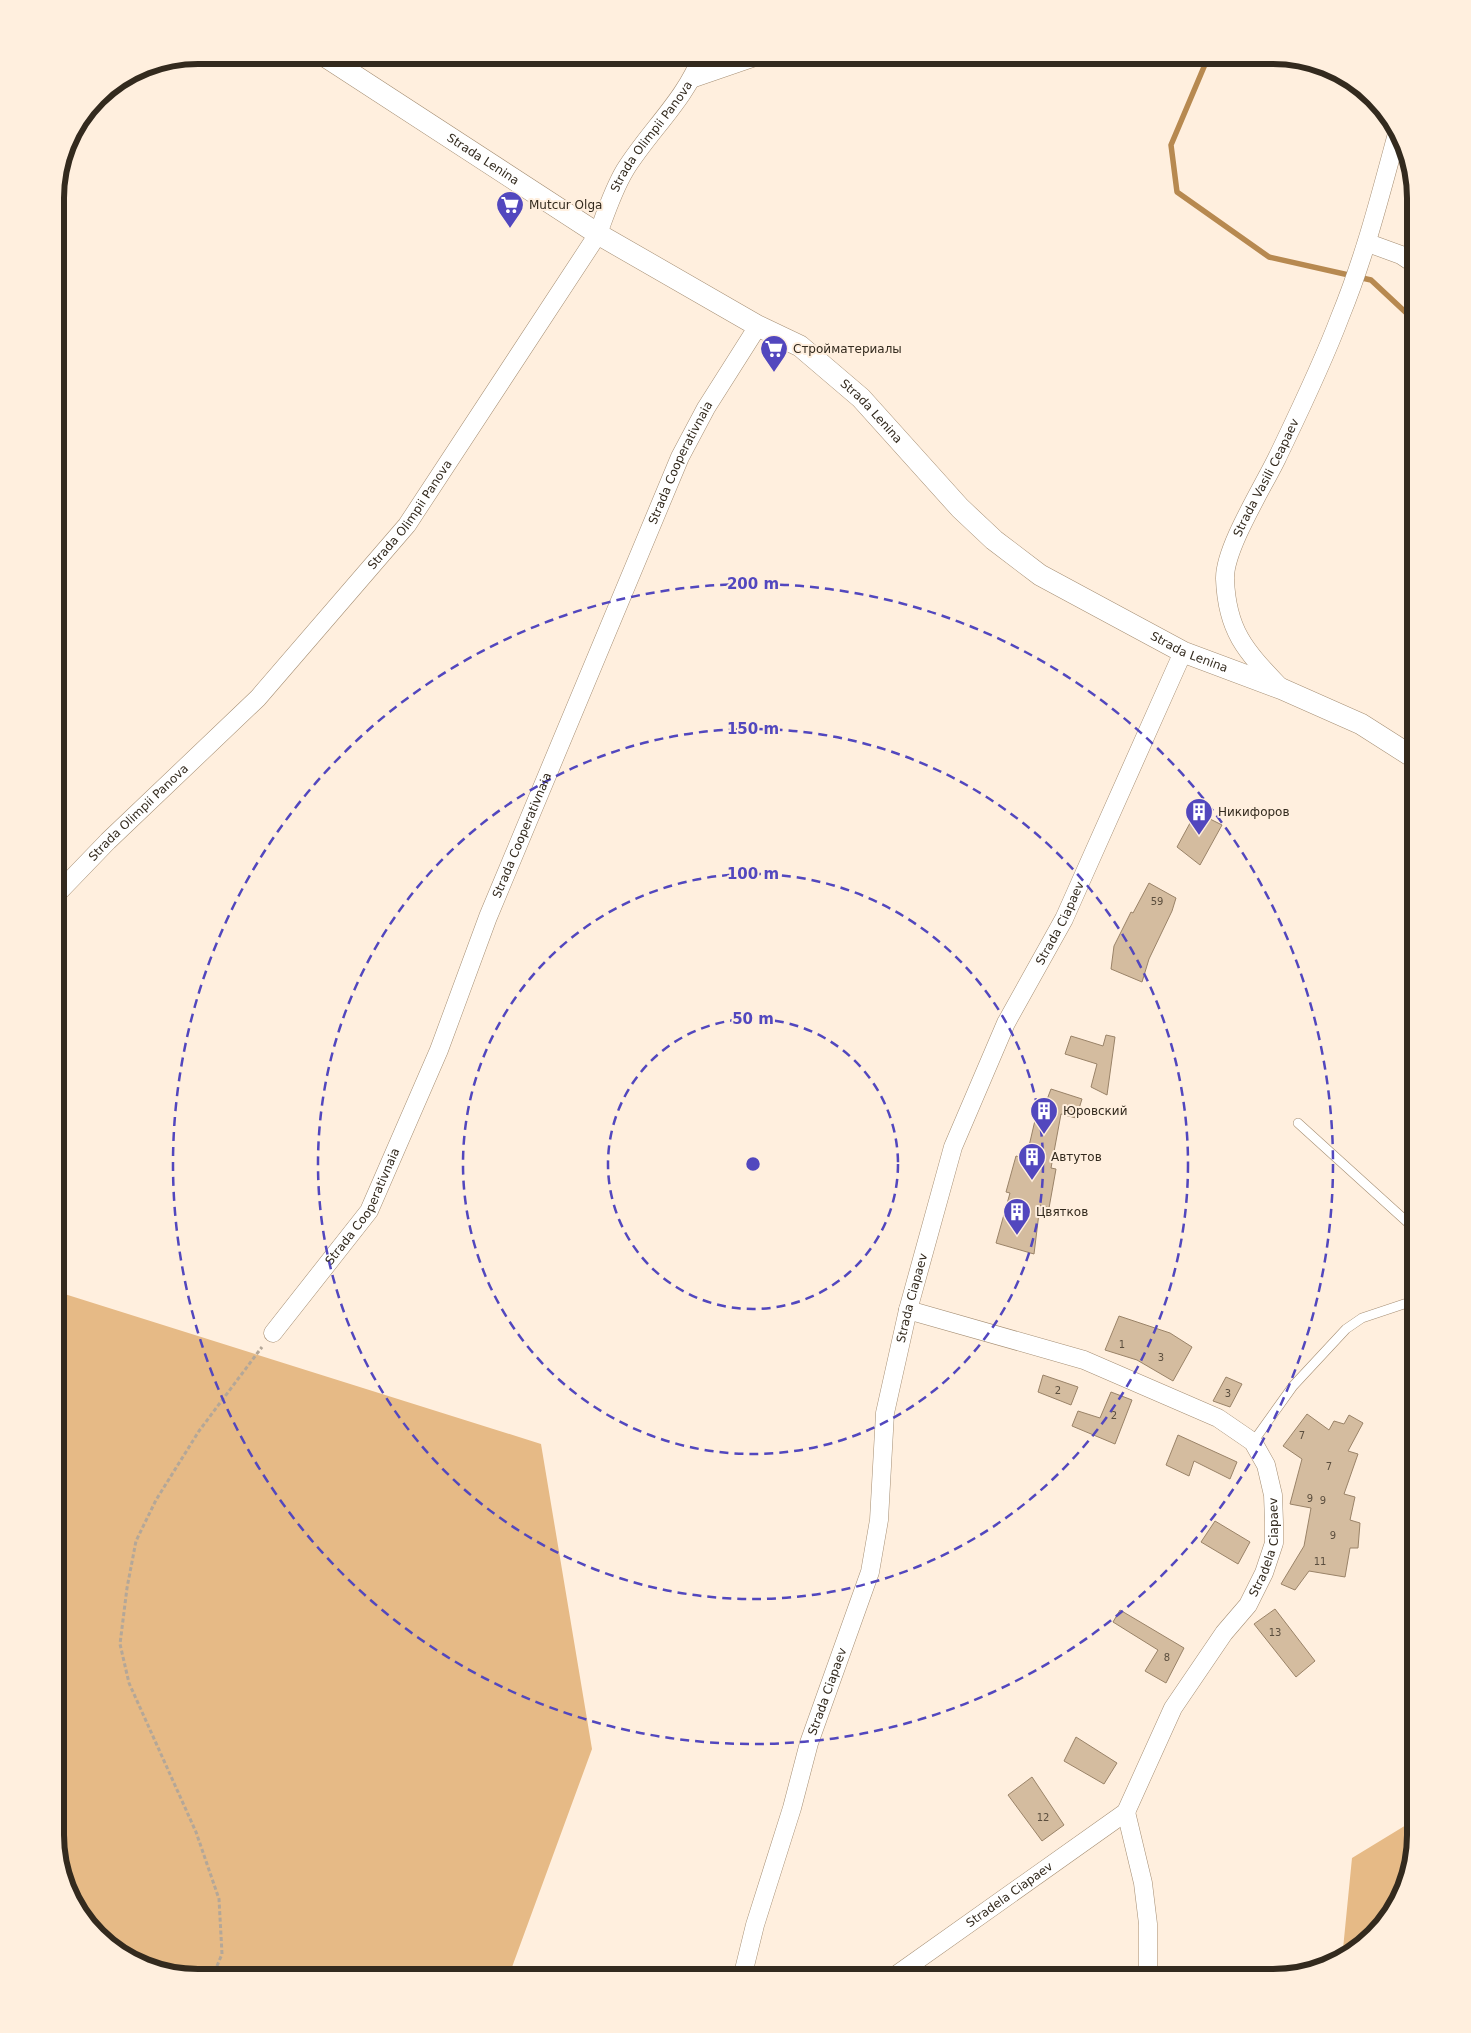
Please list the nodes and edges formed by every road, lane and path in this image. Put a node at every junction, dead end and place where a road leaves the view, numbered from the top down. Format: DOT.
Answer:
graph roads {
  1 [pos="337,64"];
  2 [pos="699,64"];
  3 [pos="734,64"];
  4 [pos="694,78"];
  5 [pos="1395,142"];
  6 [pos="598,234"];
  7 [pos="1368,243"];
  8 [pos="1407,259"];
  9 [pos="758,326"];
  10 [pos="1183,652"];
  11 [pos="1282,689"];
  12 [pos="1407,753"];
  13 [pos="64,887"];
  14 [pos="1298,1123"];
  15 [pos="1407,1222"];
  16 [pos="1407,1303"];
  17 [pos="908,1310"];
  18 [pos="273,1333"];
  19 [pos="1253,1442"];
  20 [pos="1126,1812"];
  21 [pos="216,1969"];
  22 [pos="744,1969"];
  23 [pos="905,1969"];
  24 [pos="1148,1969"];
  1 -- 6 [label="street, Strada Lenina"];
  2 -- 4 [label="street, Strada Olimpii Panova"];
  3 -- 4 [label="street, Strada Olimpii Panova"];
  4 -- 6 [label="street, Strada Olimpii Panova"];
  5 -- 7 [label="street, Strada Vasili Ceapaev"];
  6 -- 9 [label="street, Strada Lenina"];
  6 -- 13 [label="street, Strada Olimpii Panova"];
  7 -- 8 [label="street"];
  7 -- 11 [label="street, Strada Vasili Ceapaev"];
  9 -- 10 [label="street, Strada Lenina"];
  9 -- 18 [label="street, Strada Cooperativnaia"];
  10 -- 11 [label="street, Strada Lenina"];
  10 -- 17 [label="street, Strada Ciapaev"];
  11 -- 12 [label="street, Strada Lenina"];
  14 -- 15 [label="lane"];
  16 -- 19 [label="lane"];
  17 -- 19 [label="street, Stradela Ciapaev"];
  17 -- 22 [label="street, Strada Ciapaev"];
  18 -- 21 [label="path"];
  19 -- 20 [label="street, Stradela Ciapaev"];
  20 -- 23 [label="street, Stradela Ciapaev"];
  20 -- 24 [label="street"];
}
